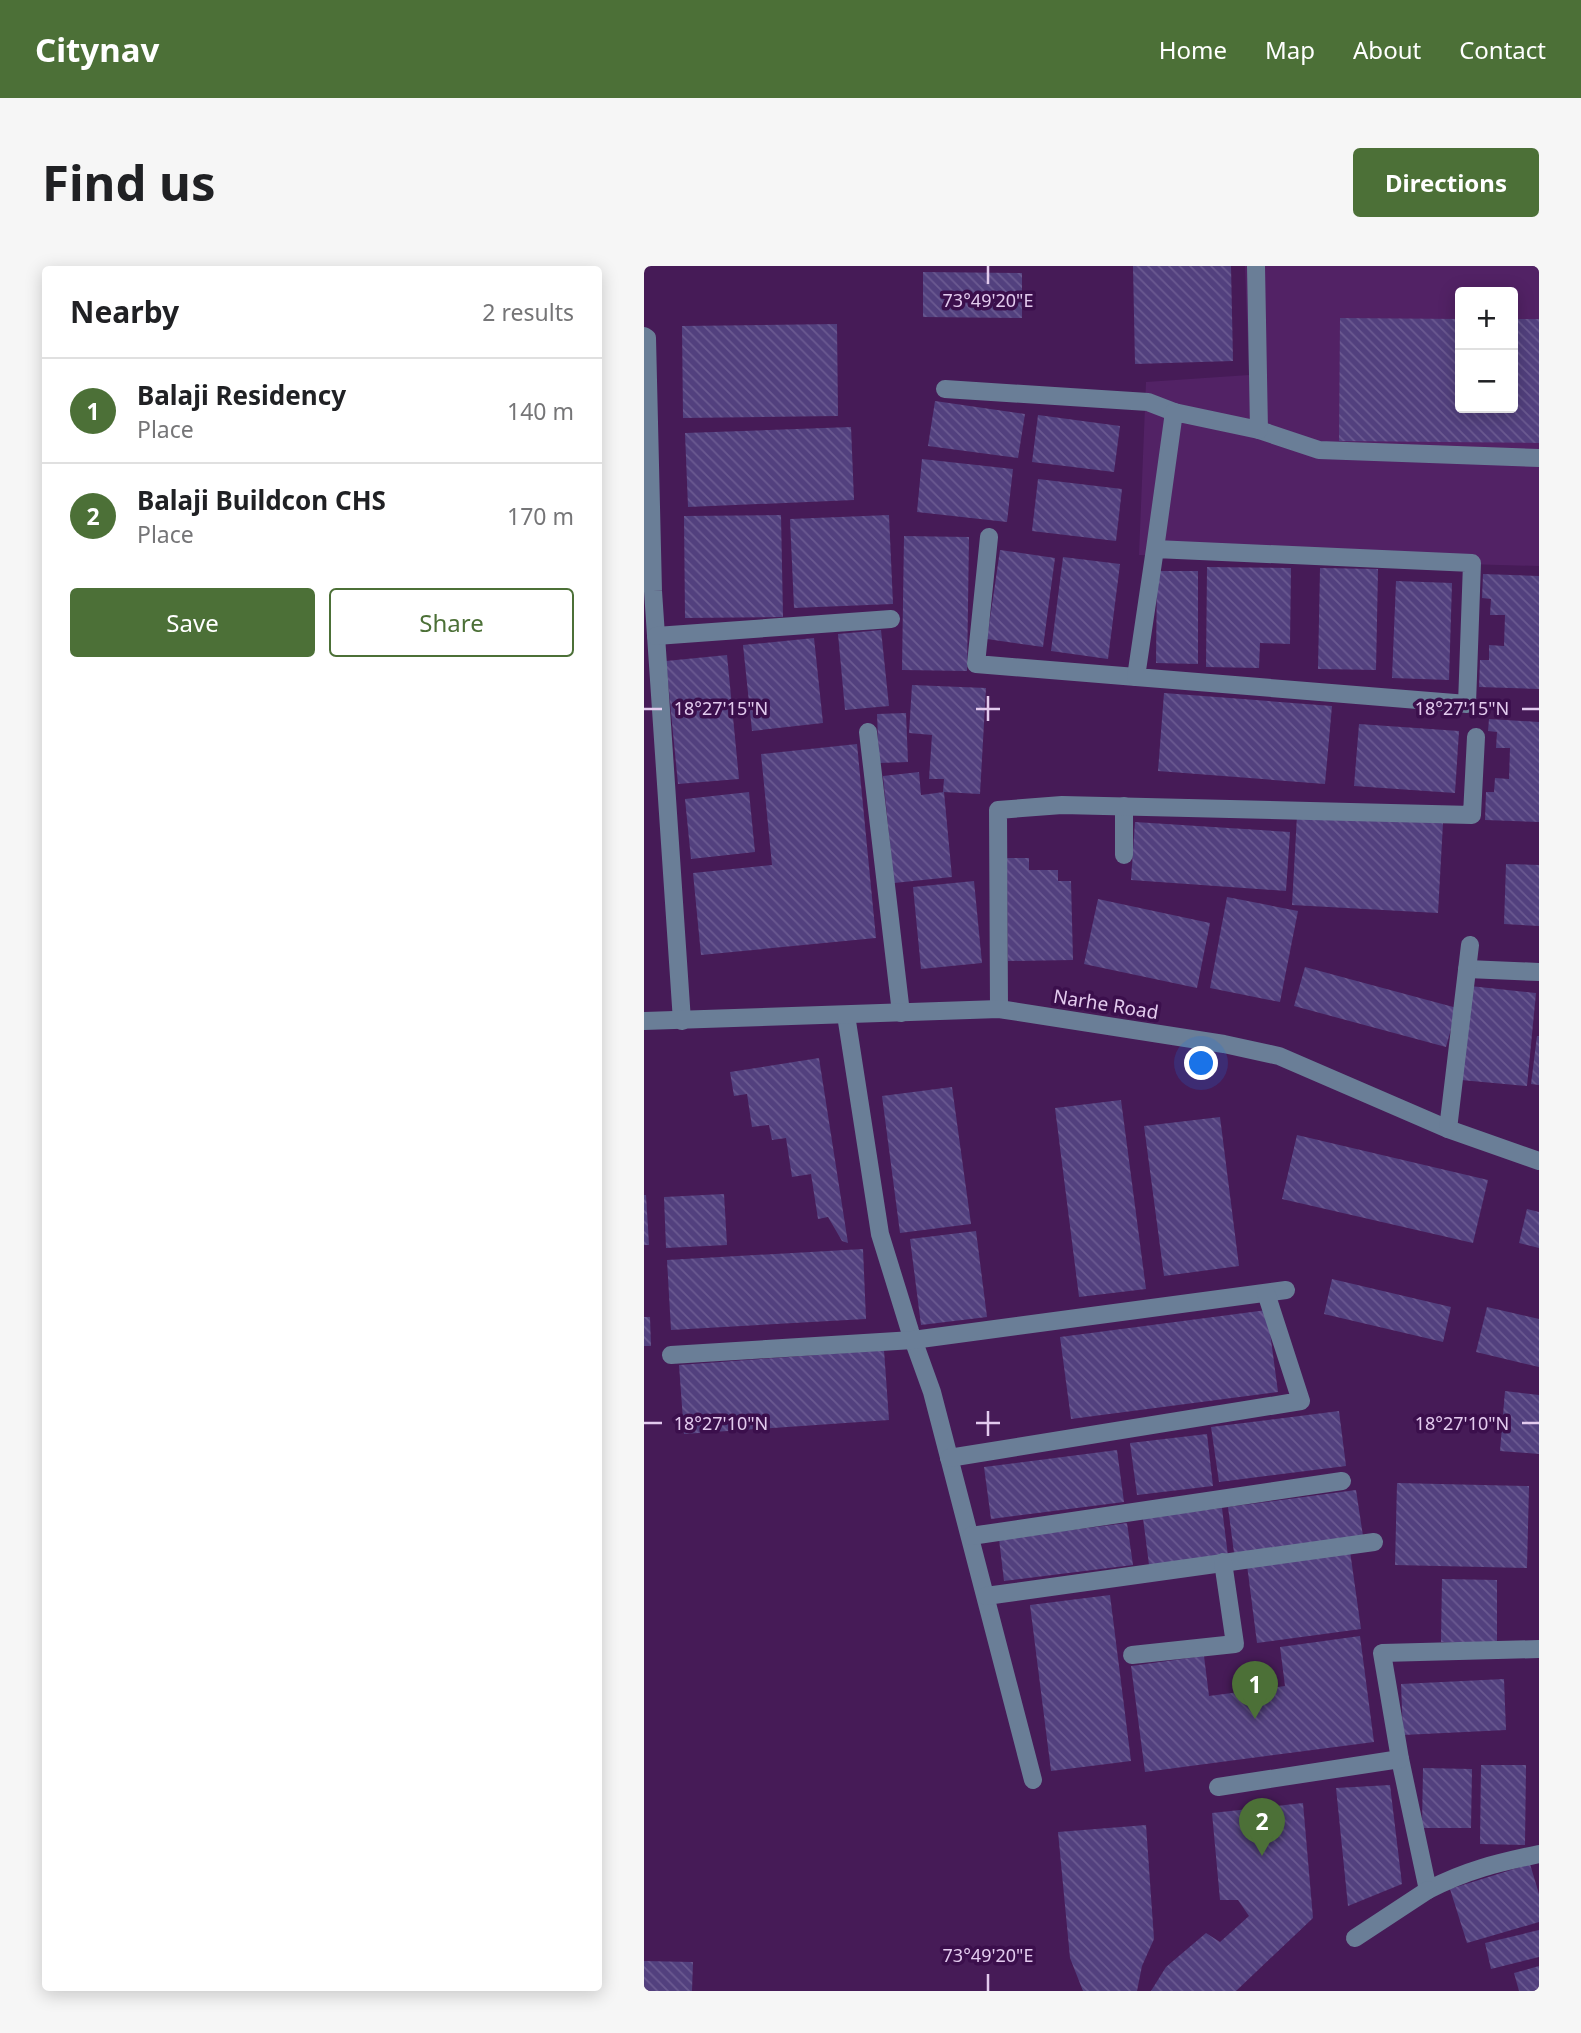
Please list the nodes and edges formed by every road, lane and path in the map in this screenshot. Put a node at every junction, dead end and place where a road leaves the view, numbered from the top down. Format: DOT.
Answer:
graph roads {
  1 [pos="1256,266"];
  2 [pos="644,336"];
  3 [pos="945,390"];
  4 [pos="1174,412"];
  5 [pos="1259,430"];
  6 [pos="1539,458"];
  7 [pos="989,537"];
  8 [pos="1155,549"];
  9 [pos="891,619"];
  10 [pos="656,636"];
  11 [pos="1136,677"];
  12 [pos="869,732"];
  13 [pos="1476,737"];
  14 [pos="1124,806"];
  15 [pos="1124,855"];
  16 [pos="1470,945"];
  17 [pos="1467,969"];
  18 [pos="1539,972"];
  19 [pos="999,1009"];
  20 [pos="901,1013"];
  21 [pos="846,1015"];
  22 [pos="644,1021"];
  23 [pos="682,1021"];
  24 [pos="1448,1129"];
  25 [pos="1539,1161"];
  26 [pos="1286,1290"];
  27 [pos="1266,1293"];
  28 [pos="913,1340"];
  29 [pos="671,1355"];
  30 [pos="950,1458"];
  31 [pos="1342,1481"];
  32 [pos="971,1536"];
  33 [pos="1374,1542"];
  34 [pos="1223,1562"];
  35 [pos="986,1596"];
  36 [pos="1539,1649"];
  37 [pos="1132,1655"];
  38 [pos="1400,1759"];
  39 [pos="1033,1780"];
  40 [pos="1218,1787"];
  41 [pos="1539,1854"];
  42 [pos="1428,1890"];
  43 [pos="1355,1938"];
  1 -- 5 [label="street"];
  2 -- 10 [label="street"];
  3 -- 4 [label="street"];
  4 -- 5 [label="street"];
  4 -- 8 [label="street"];
  5 -- 6 [label="street"];
  7 -- 11 [label="street"];
  8 -- 11 [label="street"];
  8 -- 11 [label="street"];
  9 -- 10 [label="street"];
  10 -- 23 [label="street"];
  12 -- 20 [label="street"];
  13 -- 14 [label="street"];
  14 -- 15 [label="street"];
  14 -- 19 [label="street"];
  16 -- 17 [label="street"];
  17 -- 18 [label="street"];
  17 -- 24 [label="street"];
  19 -- 20 [label="street, Narhe Road"];
  19 -- 24 [label="street, Narhe Road"];
  20 -- 21 [label="street, Narhe Road"];
  21 -- 23 [label="street, Narhe Road"];
  21 -- 28 [label="street"];
  22 -- 23 [label="street, Narhe Road"];
  24 -- 25 [label="street, Narhe Road"];
  26 -- 27 [label="street"];
  27 -- 28 [label="street"];
  27 -- 30 [label="street"];
  28 -- 29 [label="street"];
  28 -- 30 [label="street"];
  30 -- 32 [label="street"];
  31 -- 32 [label="street"];
  32 -- 35 [label="street"];
  33 -- 34 [label="street"];
  34 -- 35 [label="street"];
  34 -- 37 [label="street"];
  35 -- 39 [label="street"];
  36 -- 38 [label="street"];
  38 -- 40 [label="street"];
  38 -- 42 [label="street"];
  41 -- 42 [label="street"];
  42 -- 43 [label="street"];
}
